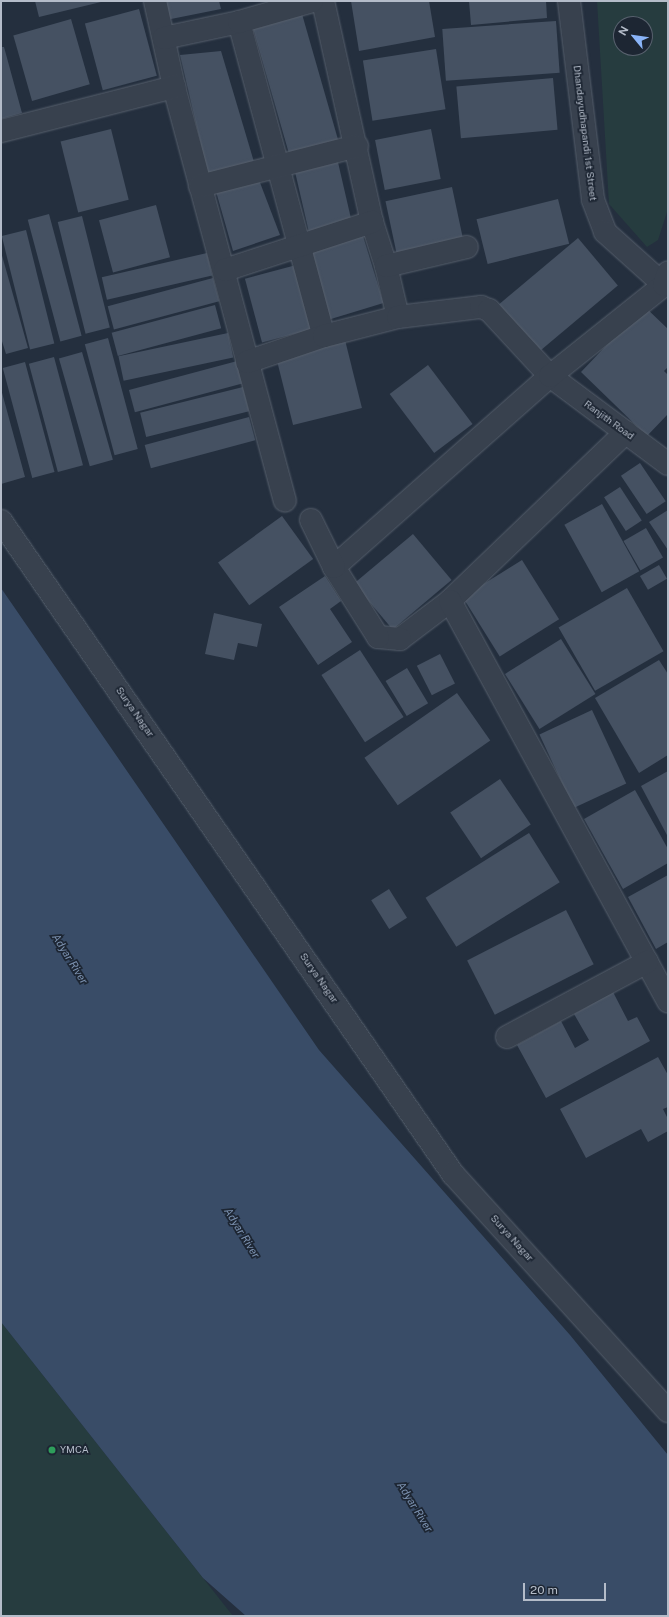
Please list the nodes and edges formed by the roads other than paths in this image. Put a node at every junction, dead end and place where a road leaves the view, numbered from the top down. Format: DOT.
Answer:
graph roads {
  1 [pos="155,1"];
  2 [pos="312,1"];
  3 [pos="323,1"];
  4 [pos="569,1"];
  5 [pos="239,22"];
  6 [pos="164,38"];
  7 [pos="174,87"];
  8 [pos="1,131"];
  9 [pos="357,146"];
  10 [pos="279,167"];
  11 [pos="200,186"];
  12 [pos="372,222"];
  13 [pos="298,245"];
  14 [pos="467,247"];
  15 [pos="386,266"];
  16 [pos="224,270"];
  17 [pos="666,279"];
  18 [pos="398,317"];
  19 [pos="324,336"];
  20 [pos="247,362"];
  21 [pos="550,376"];
  22 [pos="626,432"];
  23 [pos="668,464"];
  24 [pos="285,500"];
  25 [pos="311,520"];
  26 [pos="1,521"];
  27 [pos="334,567"];
  28 [pos="450,600"];
  29 [pos="647,962"];
  30 [pos="668,1001"];
  31 [pos="507,1036"];
  32 [pos="668,1411"];
  1 -- 6 [label="street"];
  2 -- 5 [label="street"];
  3 -- 9 [label="street"];
  4 -- 17 [label="street, Dhandayudhapandi 1st Street"];
  5 -- 6 [label="street"];
  5 -- 10 [label="street"];
  6 -- 7 [label="street"];
  7 -- 8 [label="street"];
  7 -- 11 [label="street"];
  9 -- 10 [label="street"];
  9 -- 12 [label="street"];
  10 -- 11 [label="street"];
  10 -- 13 [label="street"];
  11 -- 16 [label="street"];
  12 -- 13 [label="street"];
  12 -- 15 [label="street"];
  13 -- 16 [label="street"];
  13 -- 19 [label="street"];
  14 -- 15 [label="street"];
  15 -- 18 [label="street"];
  16 -- 20 [label="street"];
  17 -- 21 [label="street"];
  18 -- 19 [label="street"];
  18 -- 21 [label="street, Ranjith Road"];
  19 -- 20 [label="street"];
  20 -- 24 [label="street"];
  21 -- 22 [label="street, Ranjith Road"];
  21 -- 27 [label="street"];
  22 -- 23 [label="street, Ranjith Road"];
  22 -- 28 [label="street"];
  25 -- 27 [label="street"];
  26 -- 32 [label="street, Surya Nagar"];
  27 -- 28 [label="street"];
  28 -- 29 [label="street"];
  29 -- 30 [label="street"];
  29 -- 31 [label="street"];
}
